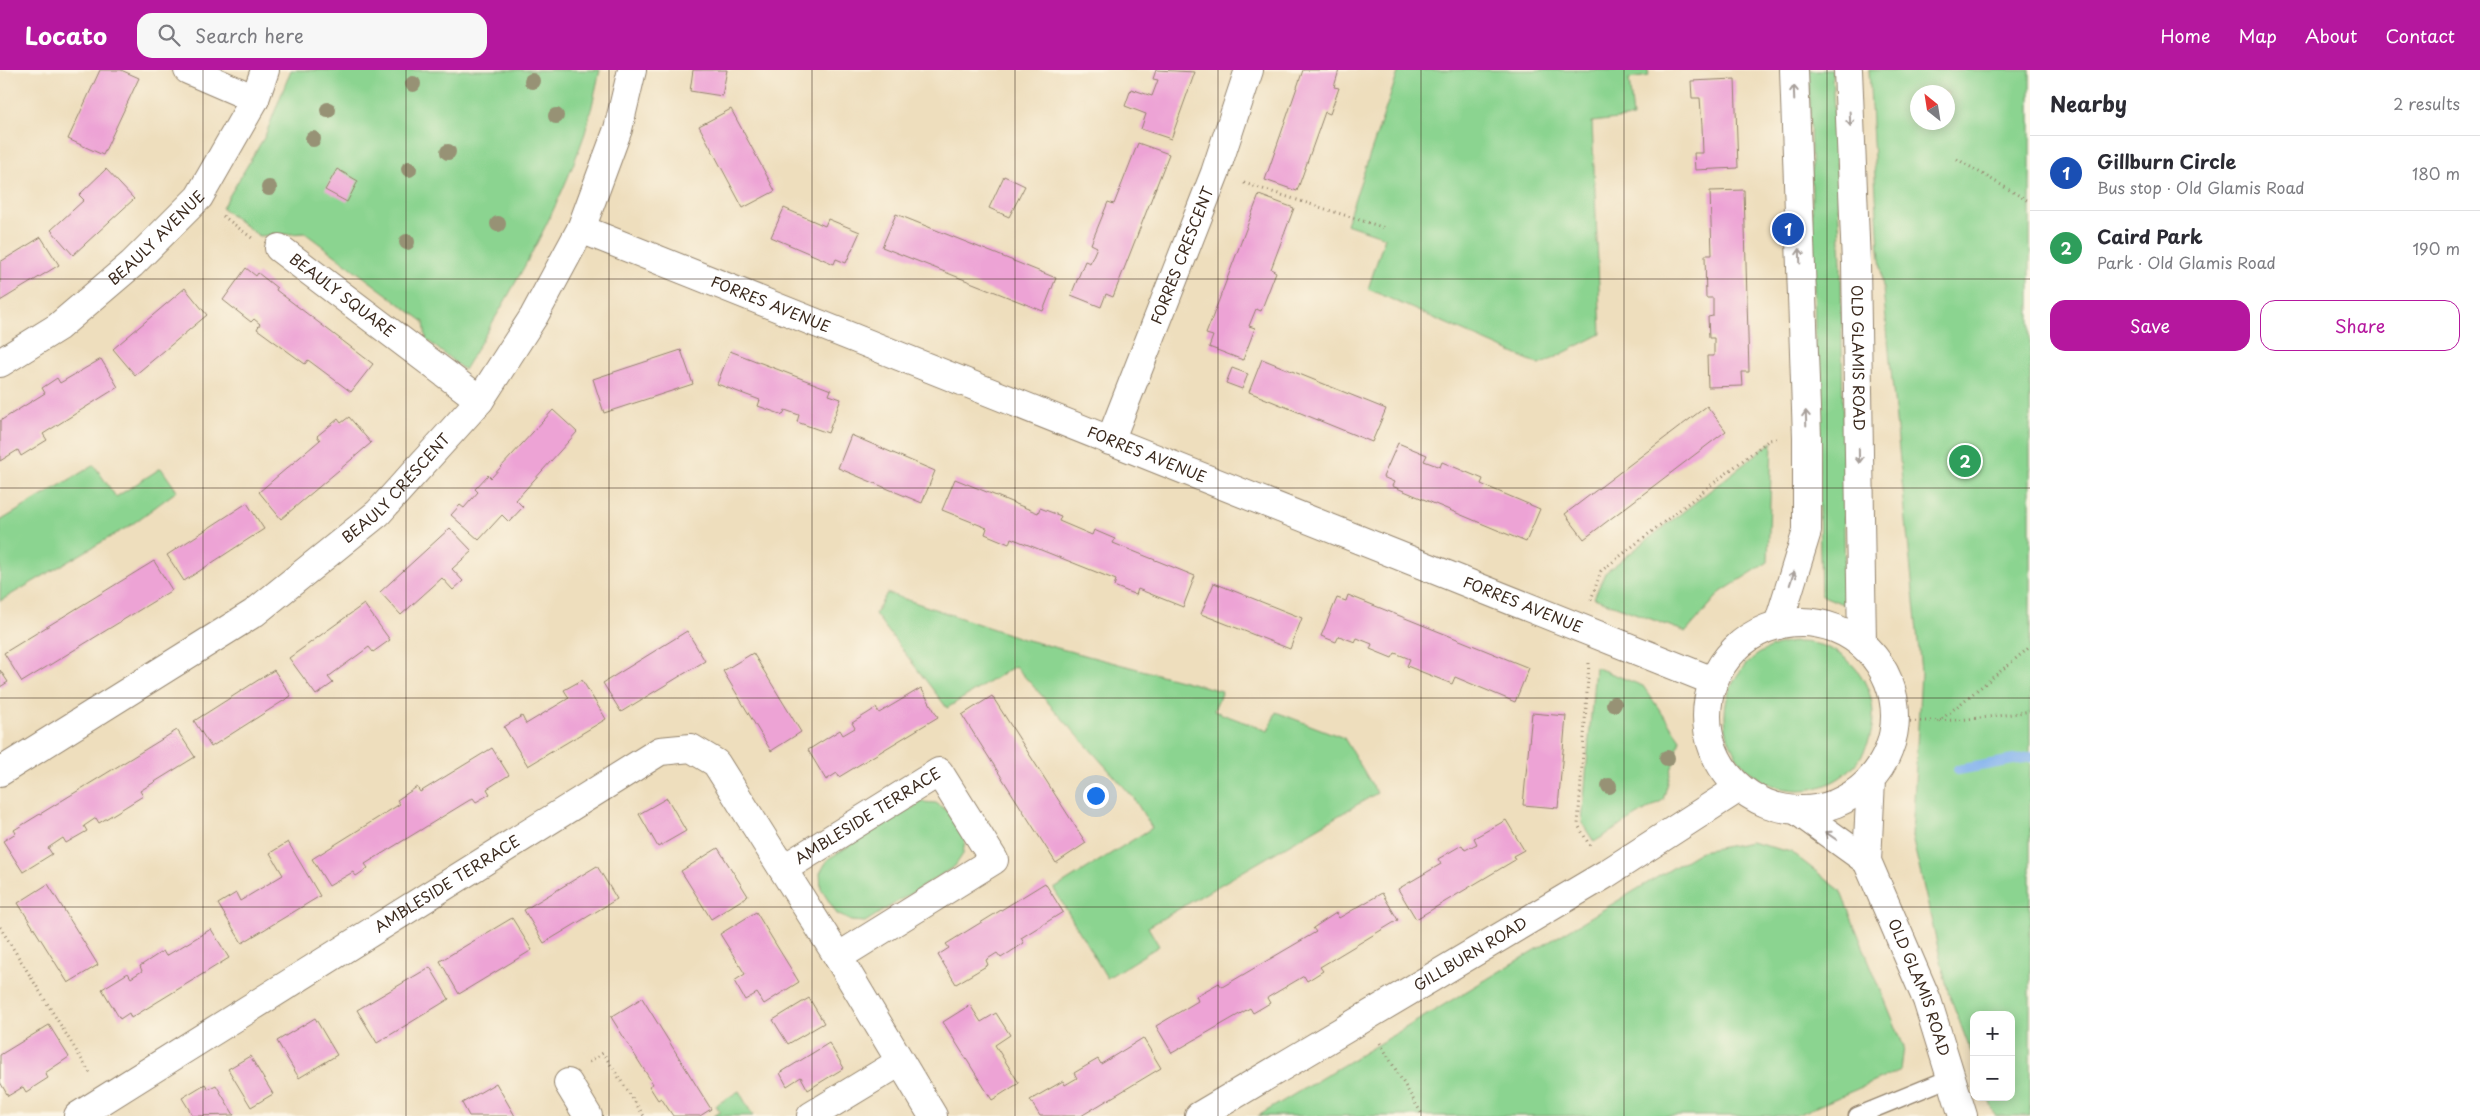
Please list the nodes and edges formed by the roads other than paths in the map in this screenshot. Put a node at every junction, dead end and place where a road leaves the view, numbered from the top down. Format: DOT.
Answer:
graph roads {
  1 [pos="188,70"];
  2 [pos="265,70"];
  3 [pos="632,70"];
  4 [pos="1249,70"];
  5 [pos="1794,70"];
  6 [pos="1848,70"];
  7 [pos="255,98"];
  8 [pos="581,229"];
  9 [pos="278,248"];
  10 [pos="0,363"];
  11 [pos="480,400"];
  12 [pos="1110,441"];
  13 [pos="1778,625"];
  14 [pos="1862,644"];
  15 [pos="1713,681"];
  16 [pos="0,772"];
  17 [pos="1871,780"];
  18 [pos="1739,788"];
  19 [pos="1796,810"];
  20 [pos="1867,861"];
  21 [pos="783,870"];
  22 [pos="838,957"];
  23 [pos="900,1062"];
  24 [pos="1950,1078"];
  25 [pos="568,1083"];
  26 [pos="78,1116"];
  27 [pos="588,1116"];
  28 [pos="811,1116"];
  29 [pos="933,1116"];
  30 [pos="1199,1116"];
  31 [pos="1857,1116"];
  32 [pos="1963,1116"];
  1 -- 7 [label="street"];
  2 -- 7 [label="street, BEAULY AVENUE"];
  3 -- 8 [label="street, BEAULY CRESCENT"];
  4 -- 12 [label="street, FORRES CRESCENT"];
  13 -- 5 [label="street, one-way"];
  6 -- 14 [label="street, OLD GLAMIS ROAD, one-way"];
  7 -- 10 [label="street, BEAULY AVENUE"];
  8 -- 11 [label="street, BEAULY CRESCENT"];
  8 -- 12 [label="street, FORRES AVENUE"];
  9 -- 11 [label="street, BEAULY SQUARE"];
  11 -- 16 [label="street, BEAULY CRESCENT"];
  12 -- 15 [label="street, FORRES AVENUE"];
  13 -- 14 [label="street, OLD GLAMIS ROAD"];
  13 -- 15 [label="street, OLD GLAMIS ROAD"];
  14 -- 17 [label="street, OLD GLAMIS ROAD"];
  15 -- 18 [label="street, OLD GLAMIS ROAD"];
  17 -- 19 [label="street, OLD GLAMIS ROAD"];
  17 -- 20 [label="street, OLD GLAMIS ROAD"];
  18 -- 19 [label="street, OLD GLAMIS ROAD"];
  18 -- 30 [label="street, GILLBURN ROAD"];
  20 -- 19 [label="street, OLD GLAMIS ROAD, one-way"];
  20 -- 24 [label="street, OLD GLAMIS ROAD"];
  21 -- 22 [label="street, AMBLESIDE TERRACE"];
  21 -- 22 [label="street, AMBLESIDE TERRACE"];
  21 -- 26 [label="street, AMBLESIDE TERRACE"];
  22 -- 23 [label="street, AMBLESIDE TERRACE"];
  23 -- 28 [label="street"];
  23 -- 29 [label="street, AMBLESIDE TERRACE"];
  24 -- 31 [label="lane"];
  24 -- 32 [label="street, OLD GLAMIS ROAD"];
  25 -- 27 [label="street"];
}
